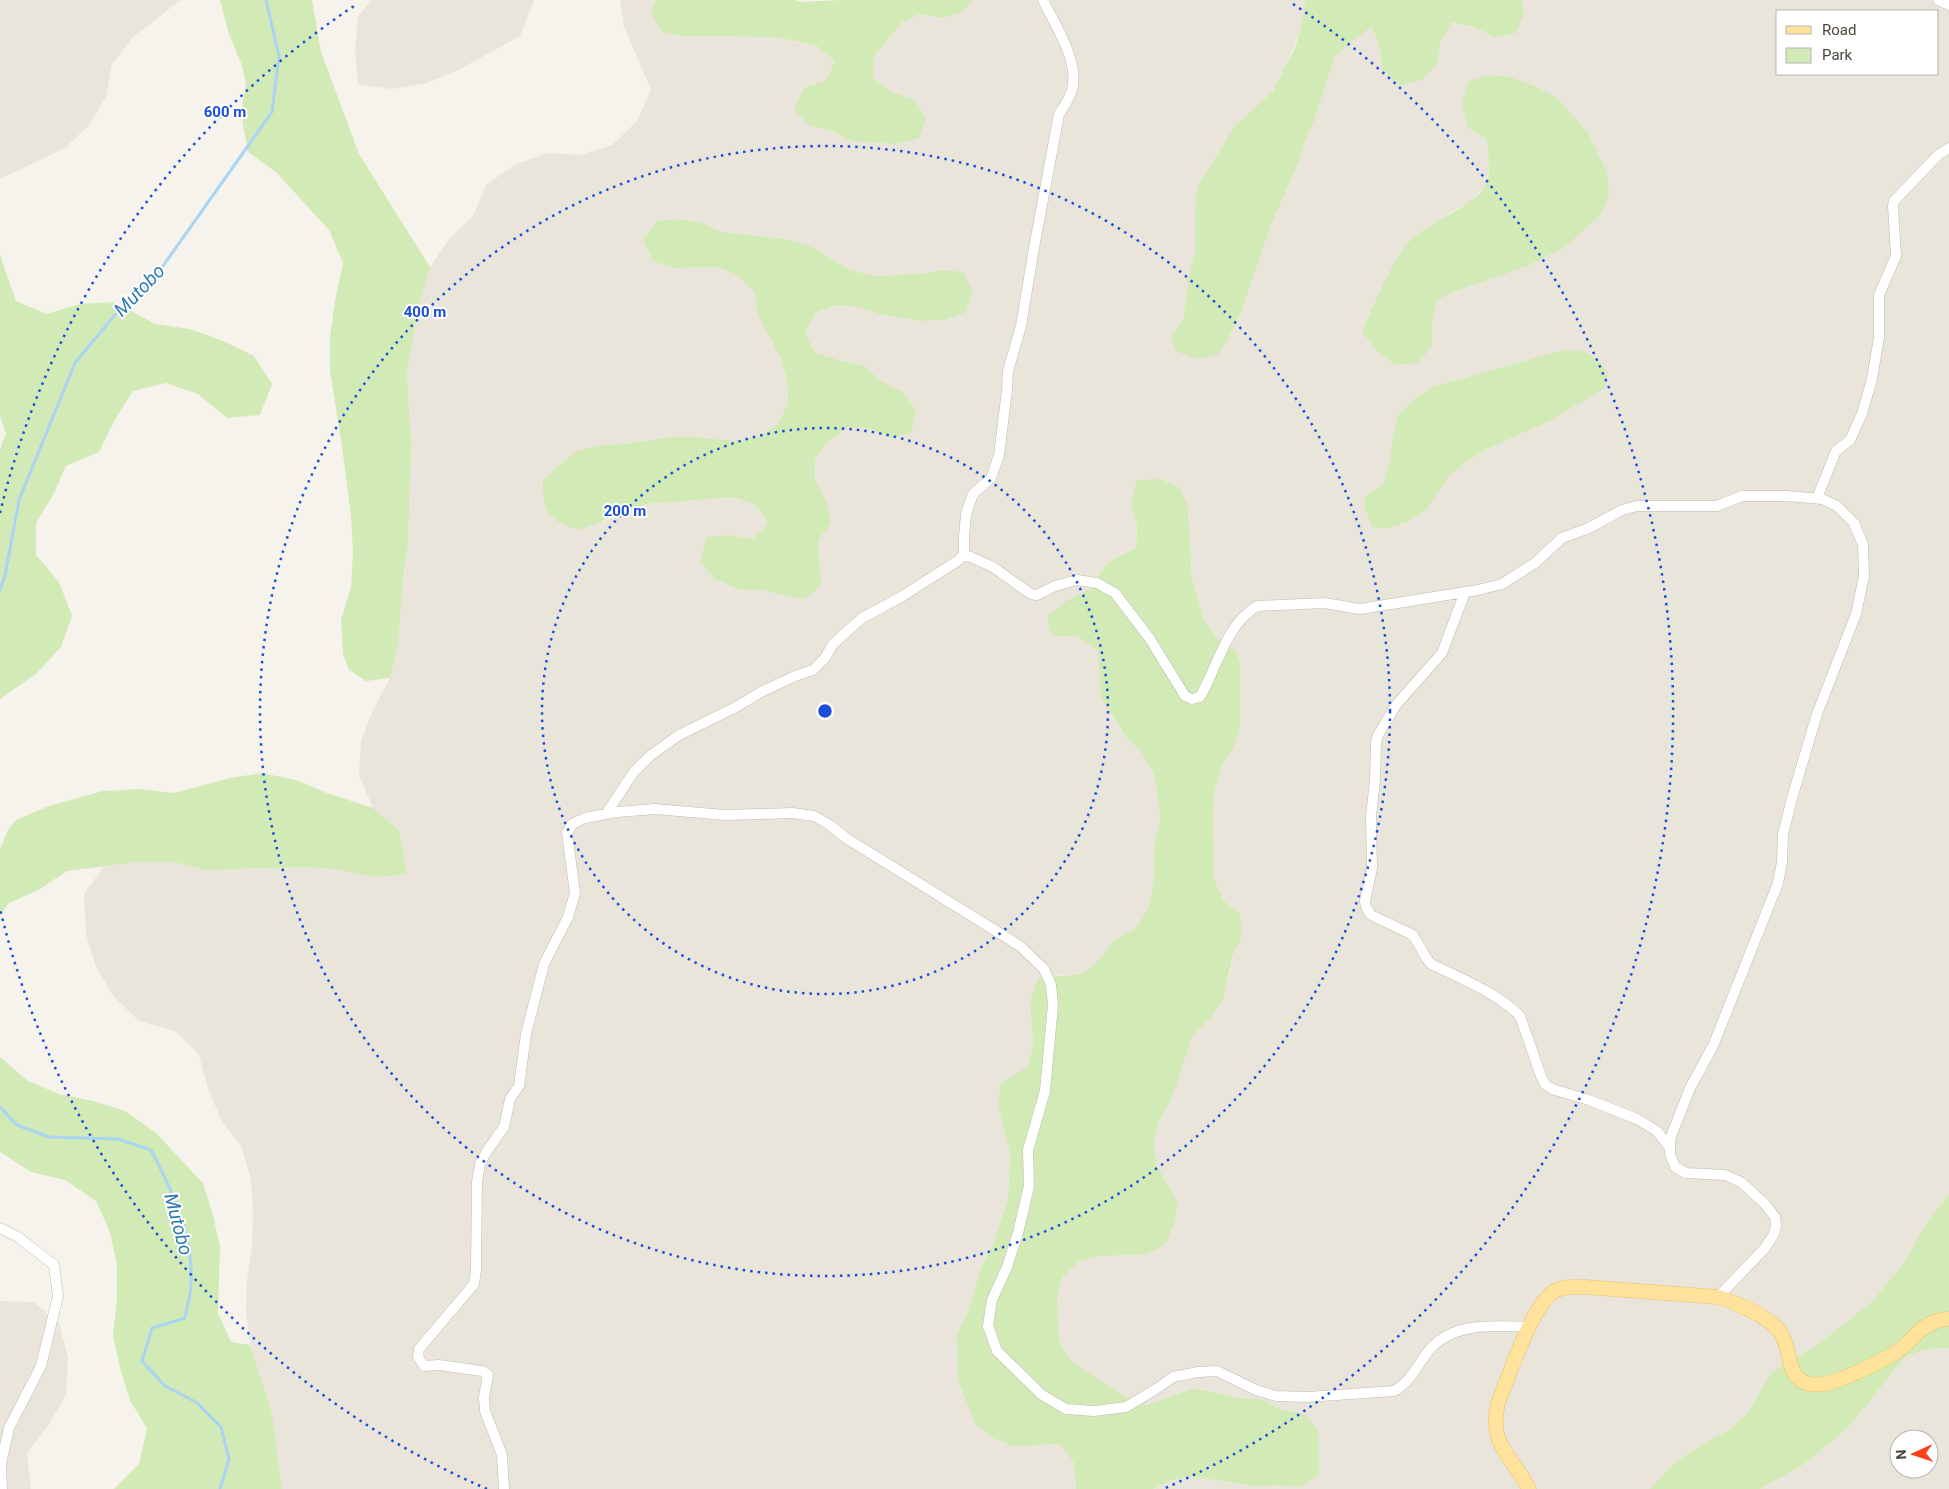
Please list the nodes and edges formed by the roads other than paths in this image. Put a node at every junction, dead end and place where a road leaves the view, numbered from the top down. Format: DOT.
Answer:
graph roads {
  1 [pos="1043,0"];
  2 [pos="1938,0"];
  3 [pos="1949,5"];
  4 [pos="1949,148"];
  5 [pos="1817,498"];
  6 [pos="964,554"];
  7 [pos="1465,592"];
  8 [pos="606,814"];
  9 [pos="1670,1148"];
  10 [pos="0,1228"];
  11 [pos="1718,1296"];
  12 [pos="1949,1319"];
  13 [pos="1530,1327"];
  14 [pos="2,1489"];
  15 [pos="504,1489"];
  16 [pos="1529,1489"];
  1 -- 6 [label="street"];
  2 -- 3 [label="street"];
  4 -- 5 [label="street"];
  5 -- 7 [label="street"];
  5 -- 9 [label="street"];
  6 -- 7 [label="street"];
  6 -- 8 [label="street"];
  7 -- 9 [label="street"];
  8 -- 13 [label="street"];
  8 -- 15 [label="street"];
  9 -- 11 [label="street"];
  10 -- 14 [label="street"];
  11 -- 12 [label="main road"];
  11 -- 13 [label="main road"];
  13 -- 16 [label="main road"];
}
